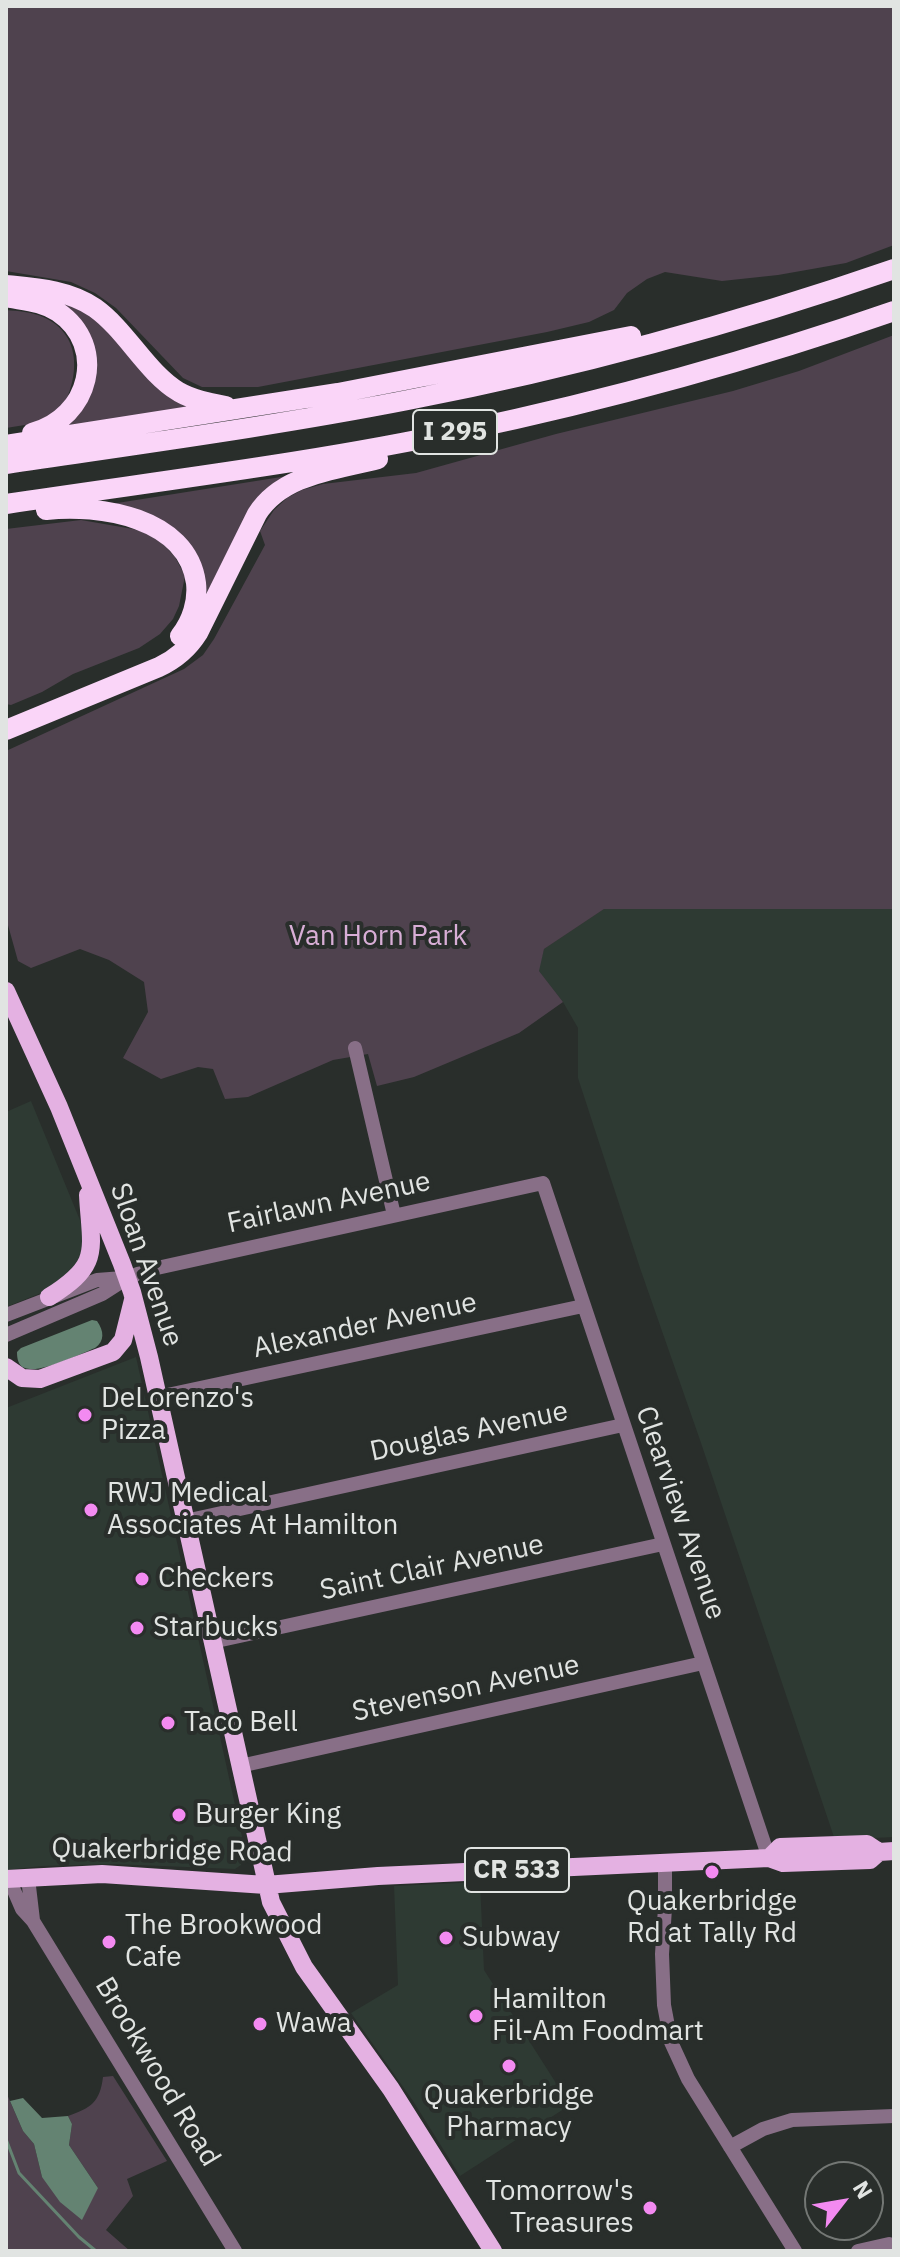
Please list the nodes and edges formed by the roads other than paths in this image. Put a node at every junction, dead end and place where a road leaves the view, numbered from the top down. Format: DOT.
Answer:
graph roads {
  1 [pos="894,269"];
  2 [pos="6,285"];
  3 [pos="6,298"];
  4 [pos="894,311"];
  5 [pos="699,331"];
  6 [pos="238,409"];
  7 [pos="460,431"];
  8 [pos="6,443"];
  9 [pos="6,464"];
  10 [pos="6,505"];
  11 [pos="6,713"];
  12 [pos="6,730"];
  13 [pos="6,981"];
  14 [pos="9,996"];
  15 [pos="355,1048"];
  16 [pos="88,1179"];
  17 [pos="543,1183"];
  18 [pos="394,1215"];
  19 [pos="127,1278"];
  20 [pos="49,1297"];
  21 [pos="134,1299"];
  22 [pos="583,1306"];
  23 [pos="6,1315"];
  24 [pos="6,1335"];
  25 [pos="6,1367"];
  26 [pos="158,1397"];
  27 [pos="623,1425"];
  28 [pos="185,1521"];
  29 [pos="663,1544"];
  30 [pos="212,1642"];
  31 [pos="703,1663"];
  32 [pos="240,1766"];
  33 [pos="886,1851"];
  34 [pos="769,1858"];
  35 [pos="665,1863"];
  36 [pos="14,1879"];
  37 [pos="266,1885"];
  38 [pos="894,2116"];
  39 [pos="730,2147"];
  40 [pos="889,2244"];
  41 [pos="235,2251"];
  42 [pos="493,2251"];
  43 [pos="795,2251"];
  44 [pos="858,2251"];
  1 -- 5 [label="highway, I 295"];
  2 -- 6 [label="highway"];
  3 -- 8 [label="highway"];
  4 -- 7 [label="highway, I 295"];
  5 -- 6 [label="highway"];
  5 -- 9 [label="highway, I 295"];
  6 -- 8 [label="highway"];
  7 -- 10 [label="highway, I 295"];
  7 -- 12 [label="highway"];
  10 -- 11 [label="highway"];
  13 -- 14 [label="main road, Sloan Avenue"];
  14 -- 16 [label="main road, Sloan Avenue"];
  15 -- 18 [label="street"];
  16 -- 19 [label="main road, Sloan Avenue"];
  16 -- 20 [label="main road"];
  17 -- 18 [label="street, Fairlawn Avenue"];
  17 -- 22 [label="street, Clearview Avenue"];
  18 -- 19 [label="street, Fairlawn Avenue"];
  19 -- 20 [label="street, Fairlawn Avenue"];
  19 -- 21 [label="main road, Sloan Avenue"];
  19 -- 24 [label="street, Fairlawn Avenue"];
  20 -- 23 [label="street, Fairlawn Avenue"];
  21 -- 25 [label="main road"];
  21 -- 26 [label="main road, Sloan Avenue"];
  22 -- 26 [label="street, Alexander Avenue"];
  22 -- 27 [label="street, Clearview Avenue"];
  26 -- 28 [label="main road, Sloan Avenue"];
  27 -- 28 [label="street, Douglas Avenue"];
  27 -- 29 [label="street, Clearview Avenue"];
  28 -- 30 [label="main road, Sloan Avenue"];
  29 -- 30 [label="street, Saint Clair Avenue"];
  29 -- 31 [label="street, Clearview Avenue"];
  30 -- 32 [label="main road, Sloan Avenue"];
  31 -- 32 [label="street, Stevenson Avenue"];
  31 -- 34 [label="street, Clearview Avenue"];
  32 -- 37 [label="main road, Sloan Avenue"];
  33 -- 34 [label="main road, Quakerbridge Road / CR 533"];
  34 -- 35 [label="main road, Quakerbridge Road / CR 533"];
  35 -- 37 [label="main road, Quakerbridge Road / CR 533"];
  35 -- 39 [label="street"];
  36 -- 37 [label="main road, Quakerbridge Road / CR 533"];
  36 -- 41 [label="street, Brookwood Road"];
  37 -- 42 [label="main road, Sloan Avenue"];
  38 -- 39 [label="street"];
  39 -- 43 [label="street"];
  40 -- 44 [label="street"];
}
